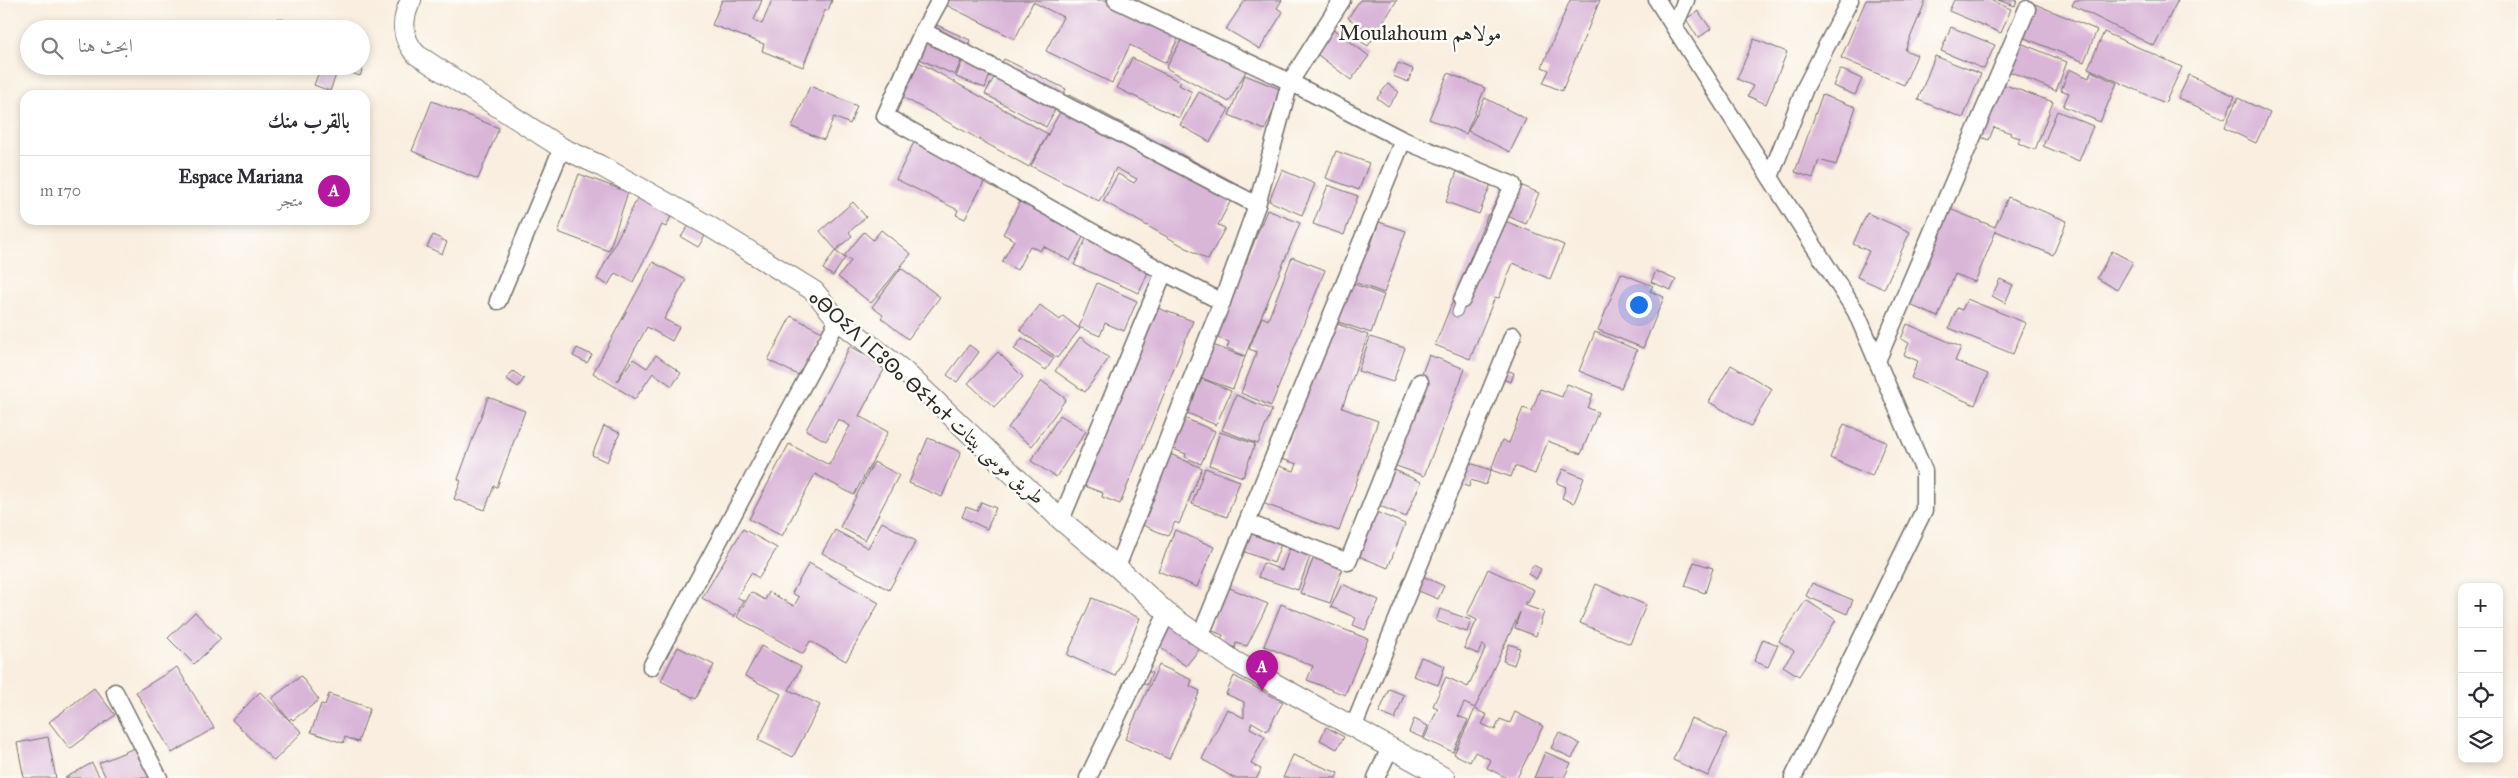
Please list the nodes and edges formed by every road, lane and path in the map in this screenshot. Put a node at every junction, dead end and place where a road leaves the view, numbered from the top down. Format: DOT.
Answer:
graph roads {
  1 [pos="411,0"];
  2 [pos="940,0"];
  3 [pos="1116,0"];
  4 [pos="1342,0"];
  5 [pos="1657,0"];
  6 [pos="1686,0"];
  7 [pos="1850,0"];
  8 [pos="2027,9"];
  9 [pos="1674,26"];
  10 [pos="923,31"];
  11 [pos="1290,82"];
  12 [pos="1403,140"];
  13 [pos="562,148"];
  14 [pos="1770,178"];
  15 [pos="1256,205"];
  16 [pos="1164,272"];
  17 [pos="498,301"];
  18 [pos="1222,302"];
  19 [pos="1460,306"];
  20 [pos="838,320"];
  21 [pos="1513,335"];
  22 [pos="1877,361"];
  23 [pos="1420,382"];
  24 [pos="1061,520"];
  25 [pos="1248,523"];
  26 [pos="1117,567"];
  27 [pos="1166,613"];
  28 [pos="1200,637"];
  29 [pos="651,667"];
  30 [pos="115,692"];
  31 [pos="1353,728"];
  32 [pos="1390,748"];
  33 [pos="160,778"];
  34 [pos="1088,778"];
  35 [pos="1376,778"];
  36 [pos="1445,778"];
  37 [pos="1793,778"];
  1 -- 13 [label="street, ⴰⴱⵔⵉⴷ ⵏ ⵎⵓⵙⴰ ⴱⵉⵜⴰⵜ طريق موسى بيتات"];
  2 -- 10 [label="street"];
  3 -- 11 [label="street"];
  4 -- 11 [label="street"];
  5 -- 9 [label="street"];
  6 -- 9 [label="street"];
  7 -- 14 [label="street"];
  8 -- 22 [label="street"];
  9 -- 14 [label="street"];
  10 -- 15 [label="street"];
  10 -- 16 [label="street"];
  11 -- 12 [label="street"];
  11 -- 15 [label="street"];
  12 -- 19 [label="street"];
  12 -- 25 [label="street"];
  13 -- 17 [label="street"];
  13 -- 20 [label="street, ⴰⴱⵔⵉⴷ ⵏ ⵎⵓⵙⴰ ⴱⵉⵜⴰⵜ طريق موسى بيتات"];
  14 -- 22 [label="street"];
  15 -- 18 [label="street"];
  16 -- 18 [label="street"];
  16 -- 24 [label="street"];
  18 -- 26 [label="street"];
  20 -- 24 [label="street, ⴰⴱⵔⵉⴷ ⵏ ⵎⵓⵙⴰ ⴱⵉⵜⴰⵜ طريق موسى بيتات"];
  20 -- 29 [label="street"];
  21 -- 31 [label="street"];
  22 -- 37 [label="street"];
  23 -- 25 [label="street"];
  24 -- 26 [label="street, ⴰⴱⵔⵉⴷ ⵏ ⵎⵓⵙⴰ ⴱⵉⵜⴰⵜ طريق موسى بيتات"];
  25 -- 28 [label="street"];
  26 -- 27 [label="street, ⴰⴱⵔⵉⴷ ⵏ ⵎⵓⵙⴰ ⴱⵉⵜⴰⵜ طريق موسى بيتات"];
  27 -- 28 [label="street, ⴰⴱⵔⵉⴷ ⵏ ⵎⵓⵙⴰ ⴱⵉⵜⴰⵜ طريق موسى بيتات"];
  27 -- 34 [label="street"];
  28 -- 31 [label="street, ⴰⴱⵔⵉⴷ ⵏ ⵎⵓⵙⴰ ⴱⵉⵜⴰⵜ طريق موسى بيتات"];
  30 -- 33 [label="street"];
  31 -- 32 [label="street, ⴰⴱⵔⵉⴷ ⵏ ⵎⵓⵙⴰ ⴱⵉⵜⴰⵜ طريق موسى بيتات"];
  32 -- 35 [label="street"];
  32 -- 36 [label="street, ⴰⴱⵔⵉⴷ ⵏ ⵎⵓⵙⴰ ⴱⵉⵜⴰⵜ طريق موسى بيتات"];
}
